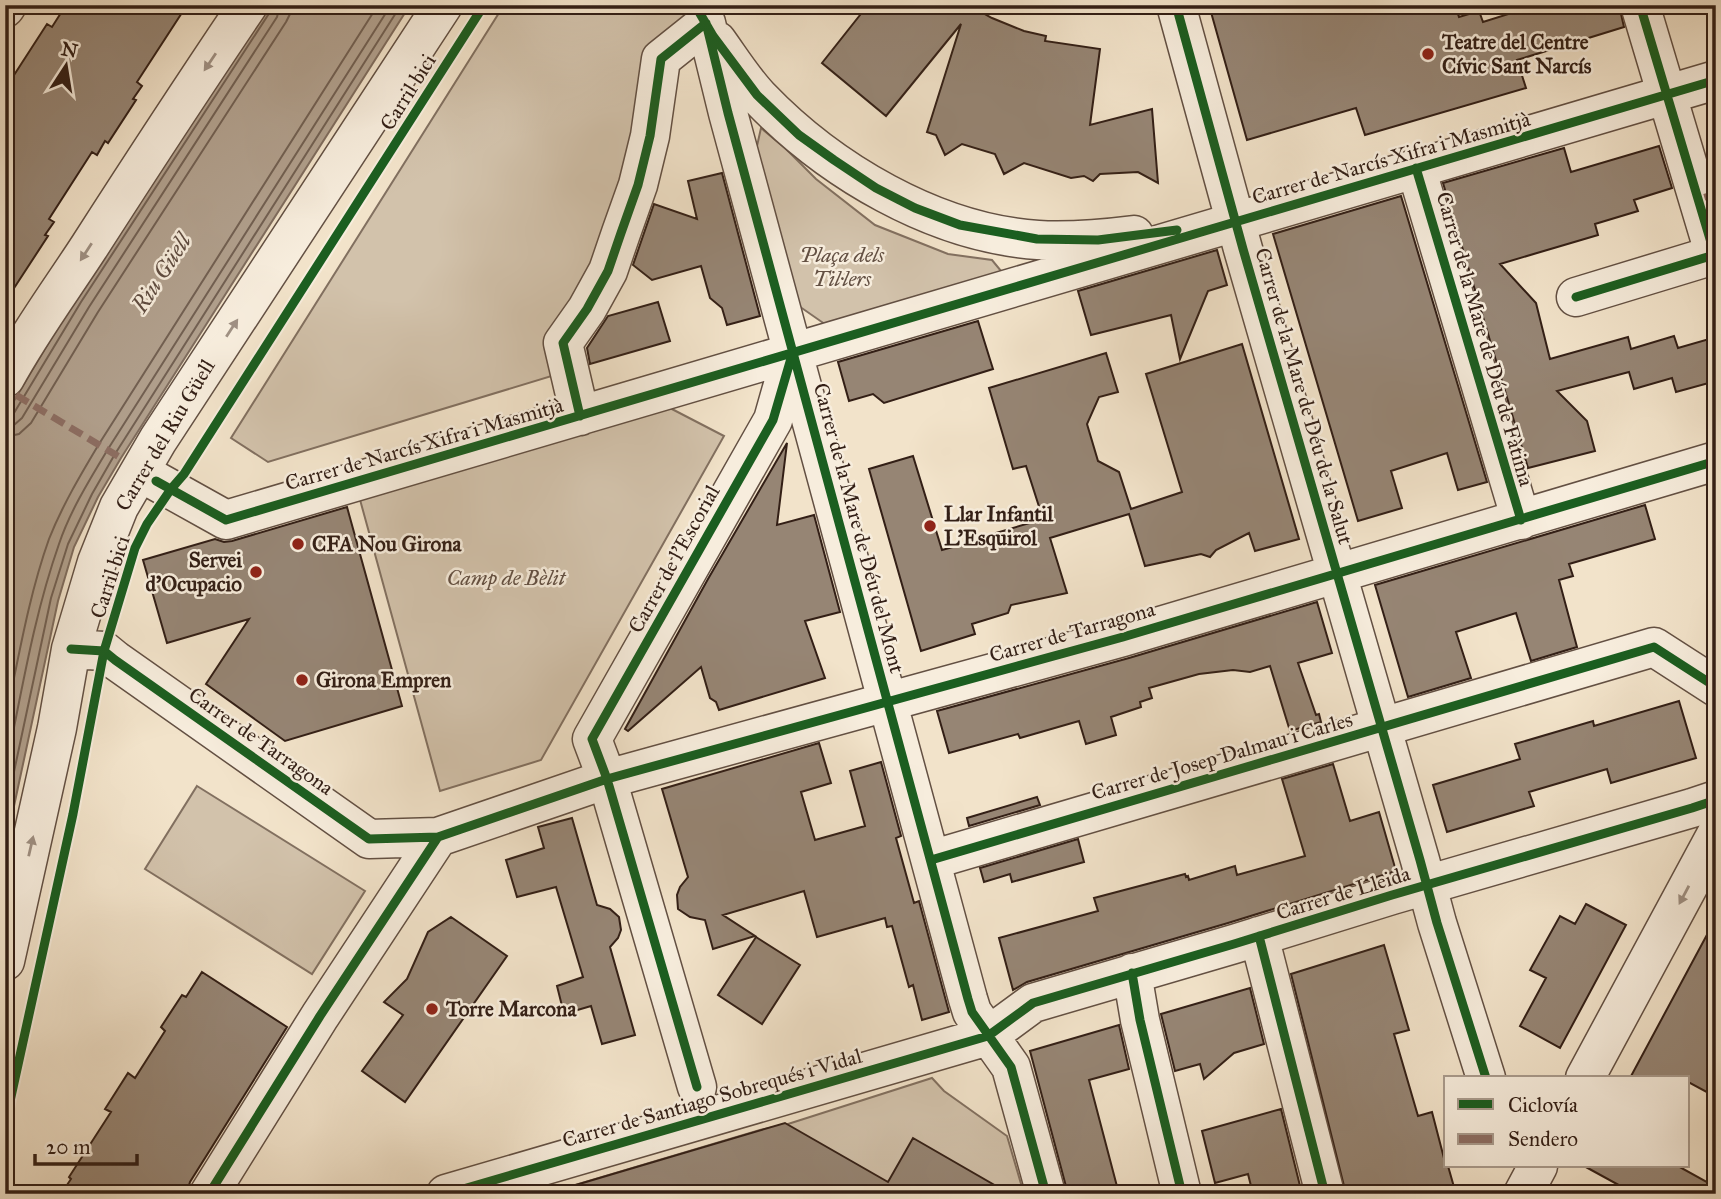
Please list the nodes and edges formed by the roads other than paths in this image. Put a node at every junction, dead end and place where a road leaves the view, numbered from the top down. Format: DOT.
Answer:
graph roads {
  1 [pos="248,5"];
  2 [pos="443,5"];
  3 [pos="1176,5"];
  4 [pos="1640,5"];
  5 [pos="701,14"];
  6 [pos="1716,80"];
  7 [pos="1667,95"];
  8 [pos="1416,168"];
  9 [pos="1707,196"];
  10 [pos="1236,222"];
  11 [pos="1715,257"];
  12 [pos="1576,297"];
  13 [pos="792,353"];
  14 [pos="11,355"];
  15 [pos="580,416"];
  16 [pos="1716,461"];
  17 [pos="156,481"];
  18 [pos="1521,520"];
  19 [pos="1337,574"];
  20 [pos="72,649"];
  21 [pos="1716,687"];
  22 [pos="888,701"];
  23 [pos="1382,728"];
  24 [pos="607,779"];
  25 [pos="1716,800"];
  26 [pos="1716,835"];
  27 [pos="438,837"];
  28 [pos="931,860"];
  29 [pos="1427,885"];
  30 [pos="1259,936"];
  31 [pos="5,961"];
  32 [pos="1121,977"];
  33 [pos="988,1036"];
  34 [pos="1485,1076"];
  35 [pos="1586,1076"];
  36 [pos="697,1087"];
  37 [pos="1510,1168"];
  38 [pos="1537,1168"];
  39 [pos="209,1194"];
  40 [pos="446,1194"];
  41 [pos="1046,1194"];
  42 [pos="1182,1194"];
  43 [pos="1325,1194"];
  44 [pos="1517,1194"];
  45 [pos="1523,1194"];
  1 -- 14 [label="street, one-way"];
  20 -- 2 [label="street, Carrer del Riu Güell, one-way"];
  3 -- 10 [label="street, Carrer de la Mare de Déu de la Salut"];
  4 -- 7 [label="street"];
  5 -- 10 [label="street"];
  5 -- 13 [label="street, Carrer de la Mare de Déu del Mont"];
  5 -- 15 [label="street"];
  6 -- 7 [label="street, Carrer de Narcís Xifra i Masmitjà"];
  7 -- 8 [label="street, Carrer de Narcís Xifra i Masmitjà"];
  7 -- 9 [label="street"];
  8 -- 10 [label="street, Carrer de Narcís Xifra i Masmitjà"];
  8 -- 18 [label="street, Carrer de la Mare de Déu de Fàtima"];
  9 -- 11 [label="street"];
  10 -- 13 [label="street, Carrer de Narcís Xifra i Masmitjà"];
  10 -- 19 [label="street, Carrer de la Mare de Déu de la Salut"];
  11 -- 12 [label="street"];
  13 -- 15 [label="street, Carrer de Narcís Xifra i Masmitjà"];
  13 -- 22 [label="street, Carrer de la Mare de Déu del Mont"];
  13 -- 24 [label="street, Carrer de l'Escorial"];
  15 -- 17 [label="street, Carrer de Narcís Xifra i Masmitjà"];
  16 -- 18 [label="street, Carrer de Tarragona"];
  18 -- 19 [label="street, Carrer de Tarragona"];
  19 -- 22 [label="street, Carrer de Tarragona"];
  19 -- 23 [label="street, Carrer de la Mare de Déu de la Salut"];
  20 -- 27 [label="street, Carrer de Tarragona"];
  31 -- 20 [label="street, Carrer del Riu Güell, one-way"];
  21 -- 23 [label="street, Carrer de Josep Dalmau i Carles"];
  22 -- 24 [label="street, Carrer de Tarragona"];
  22 -- 28 [label="street, Carrer de la Mare de Déu del Mont"];
  23 -- 28 [label="street, Carrer de Josep Dalmau i Carles"];
  23 -- 29 [label="street, Carrer de la Mare de Déu de la Salut"];
  24 -- 27 [label="street, Carrer de Tarragona"];
  24 -- 36 [label="street"];
  25 -- 29 [label="street, Carrer de Lleida"];
  26 -- 35 [label="street, one-way"];
  27 -- 39 [label="street"];
  28 -- 33 [label="street, Carrer de la Mare de Déu del Mont"];
  29 -- 30 [label="street, Carrer de Lleida"];
  29 -- 34 [label="street, Carrer de la Mare de Déu de la Salut"];
  30 -- 32 [label="street, Carrer de Lleida"];
  30 -- 43 [label="street"];
  32 -- 33 [label="street, Carrer de Lleida"];
  32 -- 42 [label="street"];
  33 -- 40 [label="street, Carrer de Santiago Sobrequés i Vidal"];
  33 -- 41 [label="street, Carrer de la Mare de Déu del Mont"];
  37 -- 44 [label="street"];
  38 -- 45 [label="street"];
}
